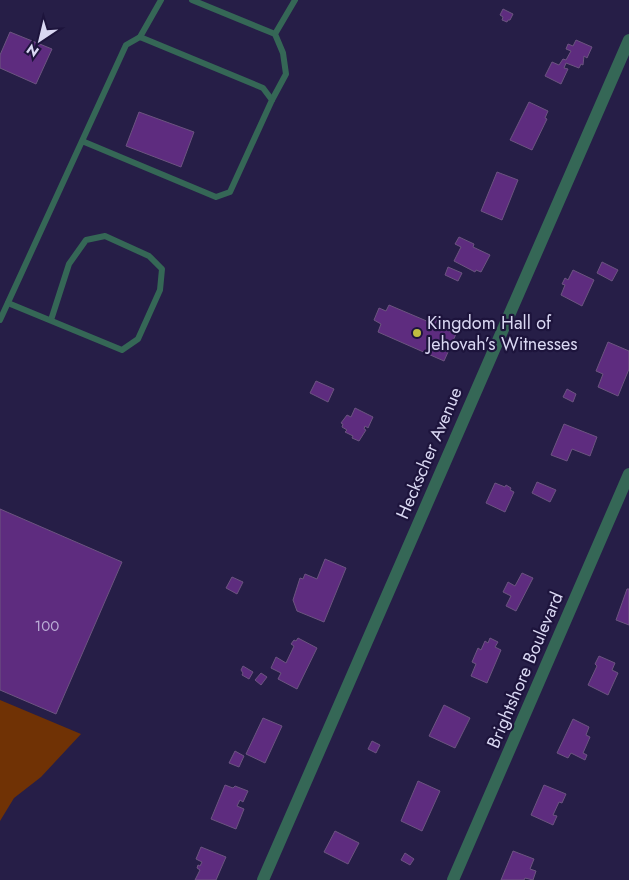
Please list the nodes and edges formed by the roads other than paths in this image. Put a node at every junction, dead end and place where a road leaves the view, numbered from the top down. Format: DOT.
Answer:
graph roads {
  1 [pos="161,0"];
  2 [pos="192,0"];
  3 [pos="295,0"];
  4 [pos="275,34"];
  5 [pos="140,37"];
  6 [pos="629,40"];
  7 [pos="272,100"];
  8 [pos="82,141"];
  9 [pos="8,303"];
  10 [pos="0,320"];
  11 [pos="51,320"];
  12 [pos="629,474"];
  13 [pos="263,880"];
  14 [pos="453,880"];
  1 -- 5 [label="lane"];
  2 -- 4 [label="lane"];
  3 -- 4 [label="lane"];
  4 -- 7 [label="lane"];
  5 -- 7 [label="lane"];
  5 -- 8 [label="lane"];
  6 -- 13 [label="street, Heckscher Avenue"];
  7 -- 8 [label="lane"];
  8 -- 9 [label="lane"];
  9 -- 10 [label="lane"];
  9 -- 11 [label="lane"];
  11 -- 11 [label="lane"];
  12 -- 14 [label="street, Brightshore Boulevard"];
}
